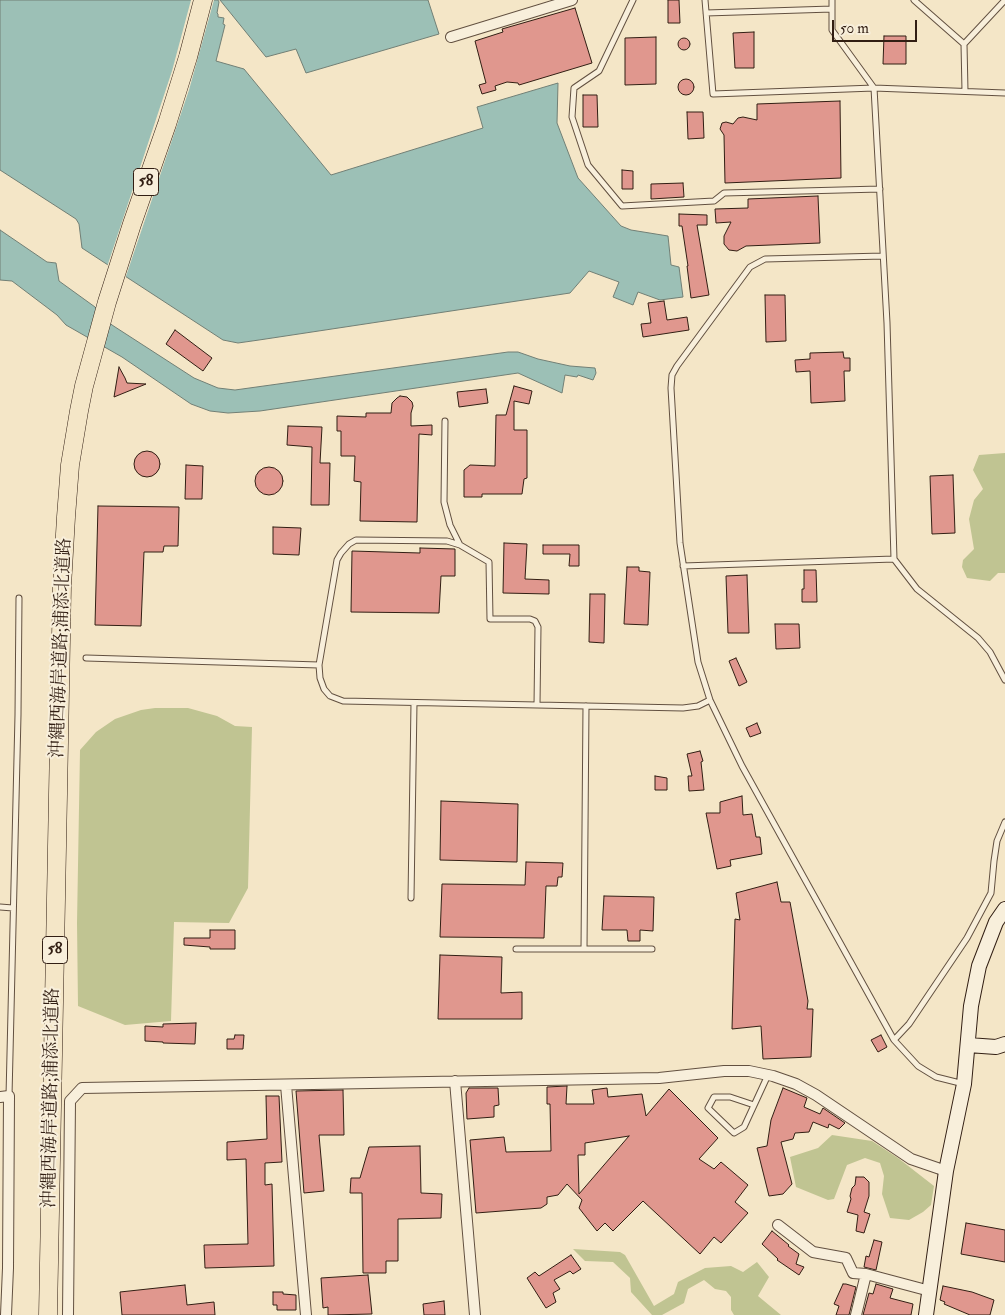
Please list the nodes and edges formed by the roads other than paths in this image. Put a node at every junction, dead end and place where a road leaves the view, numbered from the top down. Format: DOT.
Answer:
graph roads {
  1 [pos="203,0"];
  2 [pos="572,0"];
  3 [pos="633,0"];
  4 [pos="705,0"];
  5 [pos="832,0"];
  6 [pos="914,0"];
  7 [pos="1005,0"];
  8 [pos="832,9"];
  9 [pos="706,13"];
  10 [pos="451,37"];
  11 [pos="964,44"];
  12 [pos="874,88"];
  13 [pos="965,91"];
  14 [pos="1005,92"];
  15 [pos="880,189"];
  16 [pos="883,256"];
  17 [pos="445,420"];
  18 [pos="460,545"];
  19 [pos="894,559"];
  20 [pos="683,566"];
  21 [pos="19,598"];
  22 [pos="86,658"];
  23 [pos="319,665"];
  24 [pos="1005,680"];
  25 [pos="710,700"];
  26 [pos="414,703"];
  27 [pos="538,705"];
  28 [pos="586,706"];
  29 [pos="1005,822"];
  30 [pos="411,898"];
  31 [pos="0,907"];
  32 [pos="13,908"];
  33 [pos="1005,909"];
  34 [pos="516,949"];
  35 [pos="584,949"];
  36 [pos="652,949"];
  37 [pos="894,1040"];
  38 [pos="1005,1044"];
  39 [pos="968,1046"];
  40 [pos="768,1075"];
  41 [pos="455,1081"];
  42 [pos="964,1084"];
  43 [pos="286,1085"];
  44 [pos="4,1096"];
  45 [pos="754,1105"];
  46 [pos="946,1171"];
  47 [pos="778,1224"];
  48 [pos="4,1268"];
  49 [pos="866,1274"];
  50 [pos="930,1291"];
  51 [pos="6,1315"];
  52 [pos="48,1315"];
  53 [pos="68,1315"];
  54 [pos="306,1315"];
  55 [pos="475,1315"];
  56 [pos="856,1315"];
  57 [pos="926,1315"];
  1 -- 52 [label="highway, 沖縄西海岸道路;浦添北道路 / 58"];
  2 -- 10 [label="street"];
  3 -- 15 [label="lane"];
  4 -- 9 [label="lane"];
  5 -- 8 [label="lane"];
  6 -- 11 [label="lane"];
  7 -- 11 [label="lane"];
  8 -- 9 [label="lane"];
  8 -- 12 [label="lane"];
  9 -- 12 [label="lane"];
  11 -- 13 [label="lane"];
  12 -- 13 [label="lane"];
  12 -- 15 [label="lane"];
  13 -- 14 [label="lane"];
  15 -- 16 [label="lane"];
  16 -- 19 [label="lane"];
  16 -- 20 [label="lane"];
  17 -- 18 [label="lane"];
  18 -- 23 [label="lane"];
  18 -- 27 [label="lane"];
  19 -- 20 [label="lane"];
  19 -- 24 [label="lane"];
  20 -- 25 [label="lane"];
  21 -- 32 [label="lane"];
  22 -- 23 [label="lane"];
  23 -- 26 [label="lane"];
  25 -- 28 [label="lane"];
  25 -- 37 [label="lane"];
  26 -- 27 [label="lane"];
  26 -- 30 [label="lane"];
  27 -- 28 [label="lane"];
  28 -- 35 [label="lane"];
  29 -- 37 [label="lane"];
  31 -- 32 [label="lane"];
  32 -- 44 [label="lane"];
  33 -- 39 [label="street"];
  34 -- 35 [label="lane"];
  35 -- 36 [label="lane"];
  37 -- 42 [label="lane"];
  38 -- 39 [label="street"];
  39 -- 42 [label="street"];
  40 -- 41 [label="street"];
  40 -- 45 [label="lane"];
  40 -- 46 [label="street"];
  41 -- 43 [label="street"];
  41 -- 55 [label="street"];
  42 -- 46 [label="street"];
  43 -- 53 [label="street"];
  43 -- 54 [label="street"];
  44 -- 48 [label="street"];
  45 -- 45 [label="lane"];
  46 -- 50 [label="street"];
  47 -- 49 [label="street"];
  48 -- 51 [label="street"];
  49 -- 50 [label="street"];
  49 -- 56 [label="street"];
  50 -- 57 [label="street"];
}
